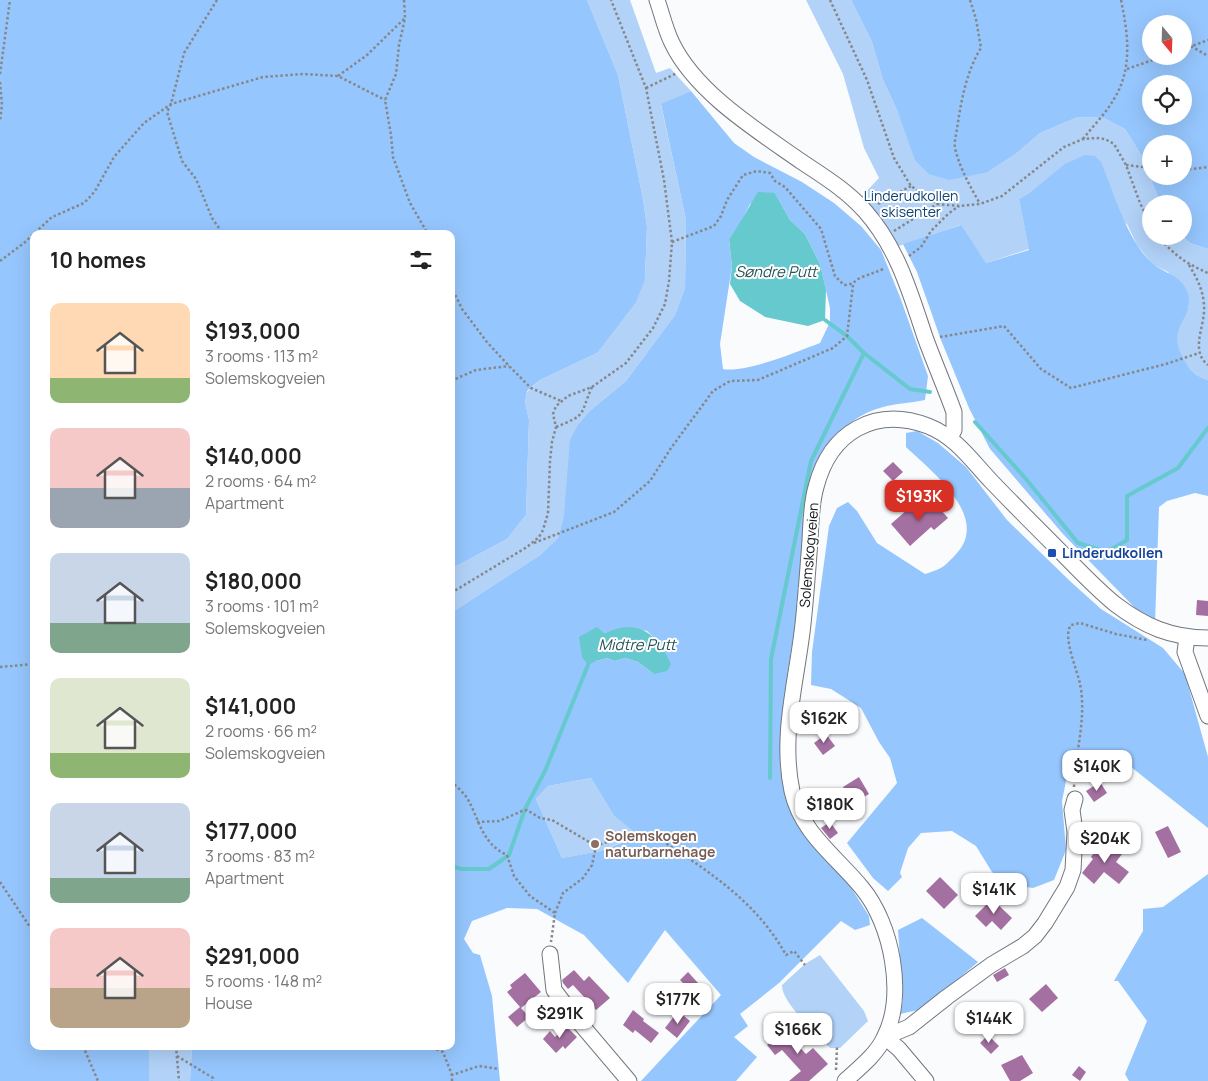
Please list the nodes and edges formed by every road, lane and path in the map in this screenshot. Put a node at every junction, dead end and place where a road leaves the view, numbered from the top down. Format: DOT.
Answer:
graph roads {
  1 [pos="10,0"];
  2 [pos="217,0"];
  3 [pos="404,0"];
  4 [pos="611,0"];
  5 [pos="657,0"];
  6 [pos="830,0"];
  7 [pos="970,0"];
  8 [pos="1121,0"];
  9 [pos="405,18"];
  10 [pos="1208,40"];
  11 [pos="1192,46"];
  12 [pos="1192,47"];
  13 [pos="1208,56"];
  14 [pos="1142,64"];
  15 [pos="687,68"];
  16 [pos="1127,69"];
  17 [pos="0,74"];
  18 [pos="338,76"];
  19 [pos="0,82"];
  20 [pos="646,88"];
  21 [pos="385,100"];
  22 [pos="171,104"];
  23 [pos="0,121"];
  24 [pos="1083,139"];
  25 [pos="1126,165"];
  26 [pos="1142,167"];
  27 [pos="1208,167"];
  28 [pos="1192,169"];
  29 [pos="911,186"];
  30 [pos="937,204"];
  31 [pos="980,204"];
  32 [pos="959,206"];
  33 [pos="1142,207"];
  34 [pos="864,210"];
  35 [pos="38,230"];
  36 [pos="220,230"];
  37 [pos="426,230"];
  38 [pos="884,236"];
  39 [pos="30,237"];
  40 [pos="672,242"];
  41 [pos="1166,245"];
  42 [pos="0,261"];
  43 [pos="900,264"];
  44 [pos="1189,265"];
  45 [pos="1208,273"];
  46 [pos="853,285"];
  47 [pos="455,294"];
  48 [pos="926,340"];
  49 [pos="1199,353"];
  50 [pos="1208,365"];
  51 [pos="509,366"];
  52 [pos="455,378"];
  53 [pos="592,387"];
  54 [pos="561,401"];
  55 [pos="556,427"];
  56 [pos="950,438"];
  57 [pos="533,543"];
  58 [pos="455,591"];
  59 [pos="1187,638"];
  60 [pos="1208,638"];
  61 [pos="1153,641"];
  62 [pos="30,664"];
  63 [pos="0,667"];
  64 [pos="1202,687"];
  65 [pos="1208,716"];
  66 [pos="455,784"];
  67 [pos="1075,799"];
  68 [pos="477,822"];
  69 [pos="596,846"];
  70 [pos="0,882"];
  71 [pos="555,913"];
  72 [pos="30,927"];
  73 [pos="550,954"];
  74 [pos="805,965"];
  75 [pos="885,1037"];
  76 [pos="837,1047"];
  77 [pos="85,1050"];
  78 [pos="176,1050"];
  79 [pos="439,1050"];
  80 [pos="177,1056"];
  81 [pos="499,1069"];
  82 [pos="452,1075"];
  83 [pos="841,1078"];
  84 [pos="98,1081"];
  85 [pos="178,1081"];
  86 [pos="212,1081"];
  87 [pos="452,1081"];
  88 [pos="630,1081"];
  89 [pos="926,1081"];
  1 -- 17 [label="path"];
  2 -- 22 [label="path"];
  3 -- 9 [label="path"];
  4 -- 20 [label="path"];
  5 -- 15 [label="street"];
  6 -- 29 [label="path"];
  7 -- 31 [label="path"];
  8 -- 16 [label="path"];
  9 -- 18 [label="path"];
  9 -- 21 [label="path"];
  10 -- 11 [label="path"];
  12 -- 13 [label="path"];
  14 -- 16 [label="path"];
  15 -- 20 [label="path"];
  15 -- 34 [label="street"];
  16 -- 24 [label="path"];
  18 -- 21 [label="path"];
  18 -- 22 [label="path"];
  19 -- 23 [label="path"];
  20 -- 40 [label="path"];
  21 -- 37 [label="path"];
  22 -- 35 [label="path"];
  22 -- 36 [label="path"];
  24 -- 25 [label="path"];
  24 -- 31 [label="path"];
  25 -- 26 [label="path"];
  25 -- 33 [label="path"];
  27 -- 28 [label="path"];
  29 -- 30 [label="path"];
  29 -- 34 [label="path"];
  30 -- 32 [label="path"];
  30 -- 38 [label="path"];
  31 -- 32 [label="path"];
  32 -- 43 [label="path"];
  34 -- 38 [label="street"];
  38 -- 43 [label="street"];
  39 -- 42 [label="path"];
  40 -- 46 [label="path"];
  40 -- 53 [label="path"];
  41 -- 44 [label="path"];
  43 -- 46 [label="path"];
  43 -- 48 [label="street"];
  44 -- 45 [label="path"];
  44 -- 49 [label="path"];
  46 -- 57 [label="path"];
  47 -- 51 [label="path"];
  48 -- 49 [label="path"];
  48 -- 56 [label="street"];
  49 -- 50 [label="path"];
  51 -- 52 [label="path"];
  51 -- 54 [label="path"];
  53 -- 54 [label="path"];
  53 -- 55 [label="path"];
  54 -- 55 [label="path"];
  55 -- 57 [label="path"];
  56 -- 59 [label="street, Solemskogveien"];
  56 -- 75 [label="street, Solemskogveien"];
  57 -- 58 [label="path"];
  59 -- 60 [label="street, Solemskogveien"];
  59 -- 64 [label="street"];
  61 -- 67 [label="path"];
  62 -- 63 [label="path"];
  64 -- 65 [label="street"];
  66 -- 68 [label="path"];
  67 -- 75 [label="street"];
  68 -- 69 [label="path"];
  68 -- 71 [label="path"];
  69 -- 71 [label="path"];
  69 -- 74 [label="path"];
  70 -- 72 [label="path"];
  71 -- 73 [label="path"];
  73 -- 88 [label="street"];
  75 -- 83 [label="street, Solemskogveien"];
  75 -- 89 [label="street"];
  76 -- 83 [label="path"];
  77 -- 84 [label="path"];
  78 -- 80 [label="path"];
  79 -- 82 [label="path"];
  80 -- 85 [label="path"];
  80 -- 86 [label="path"];
  81 -- 82 [label="path"];
  82 -- 87 [label="path"];
}
